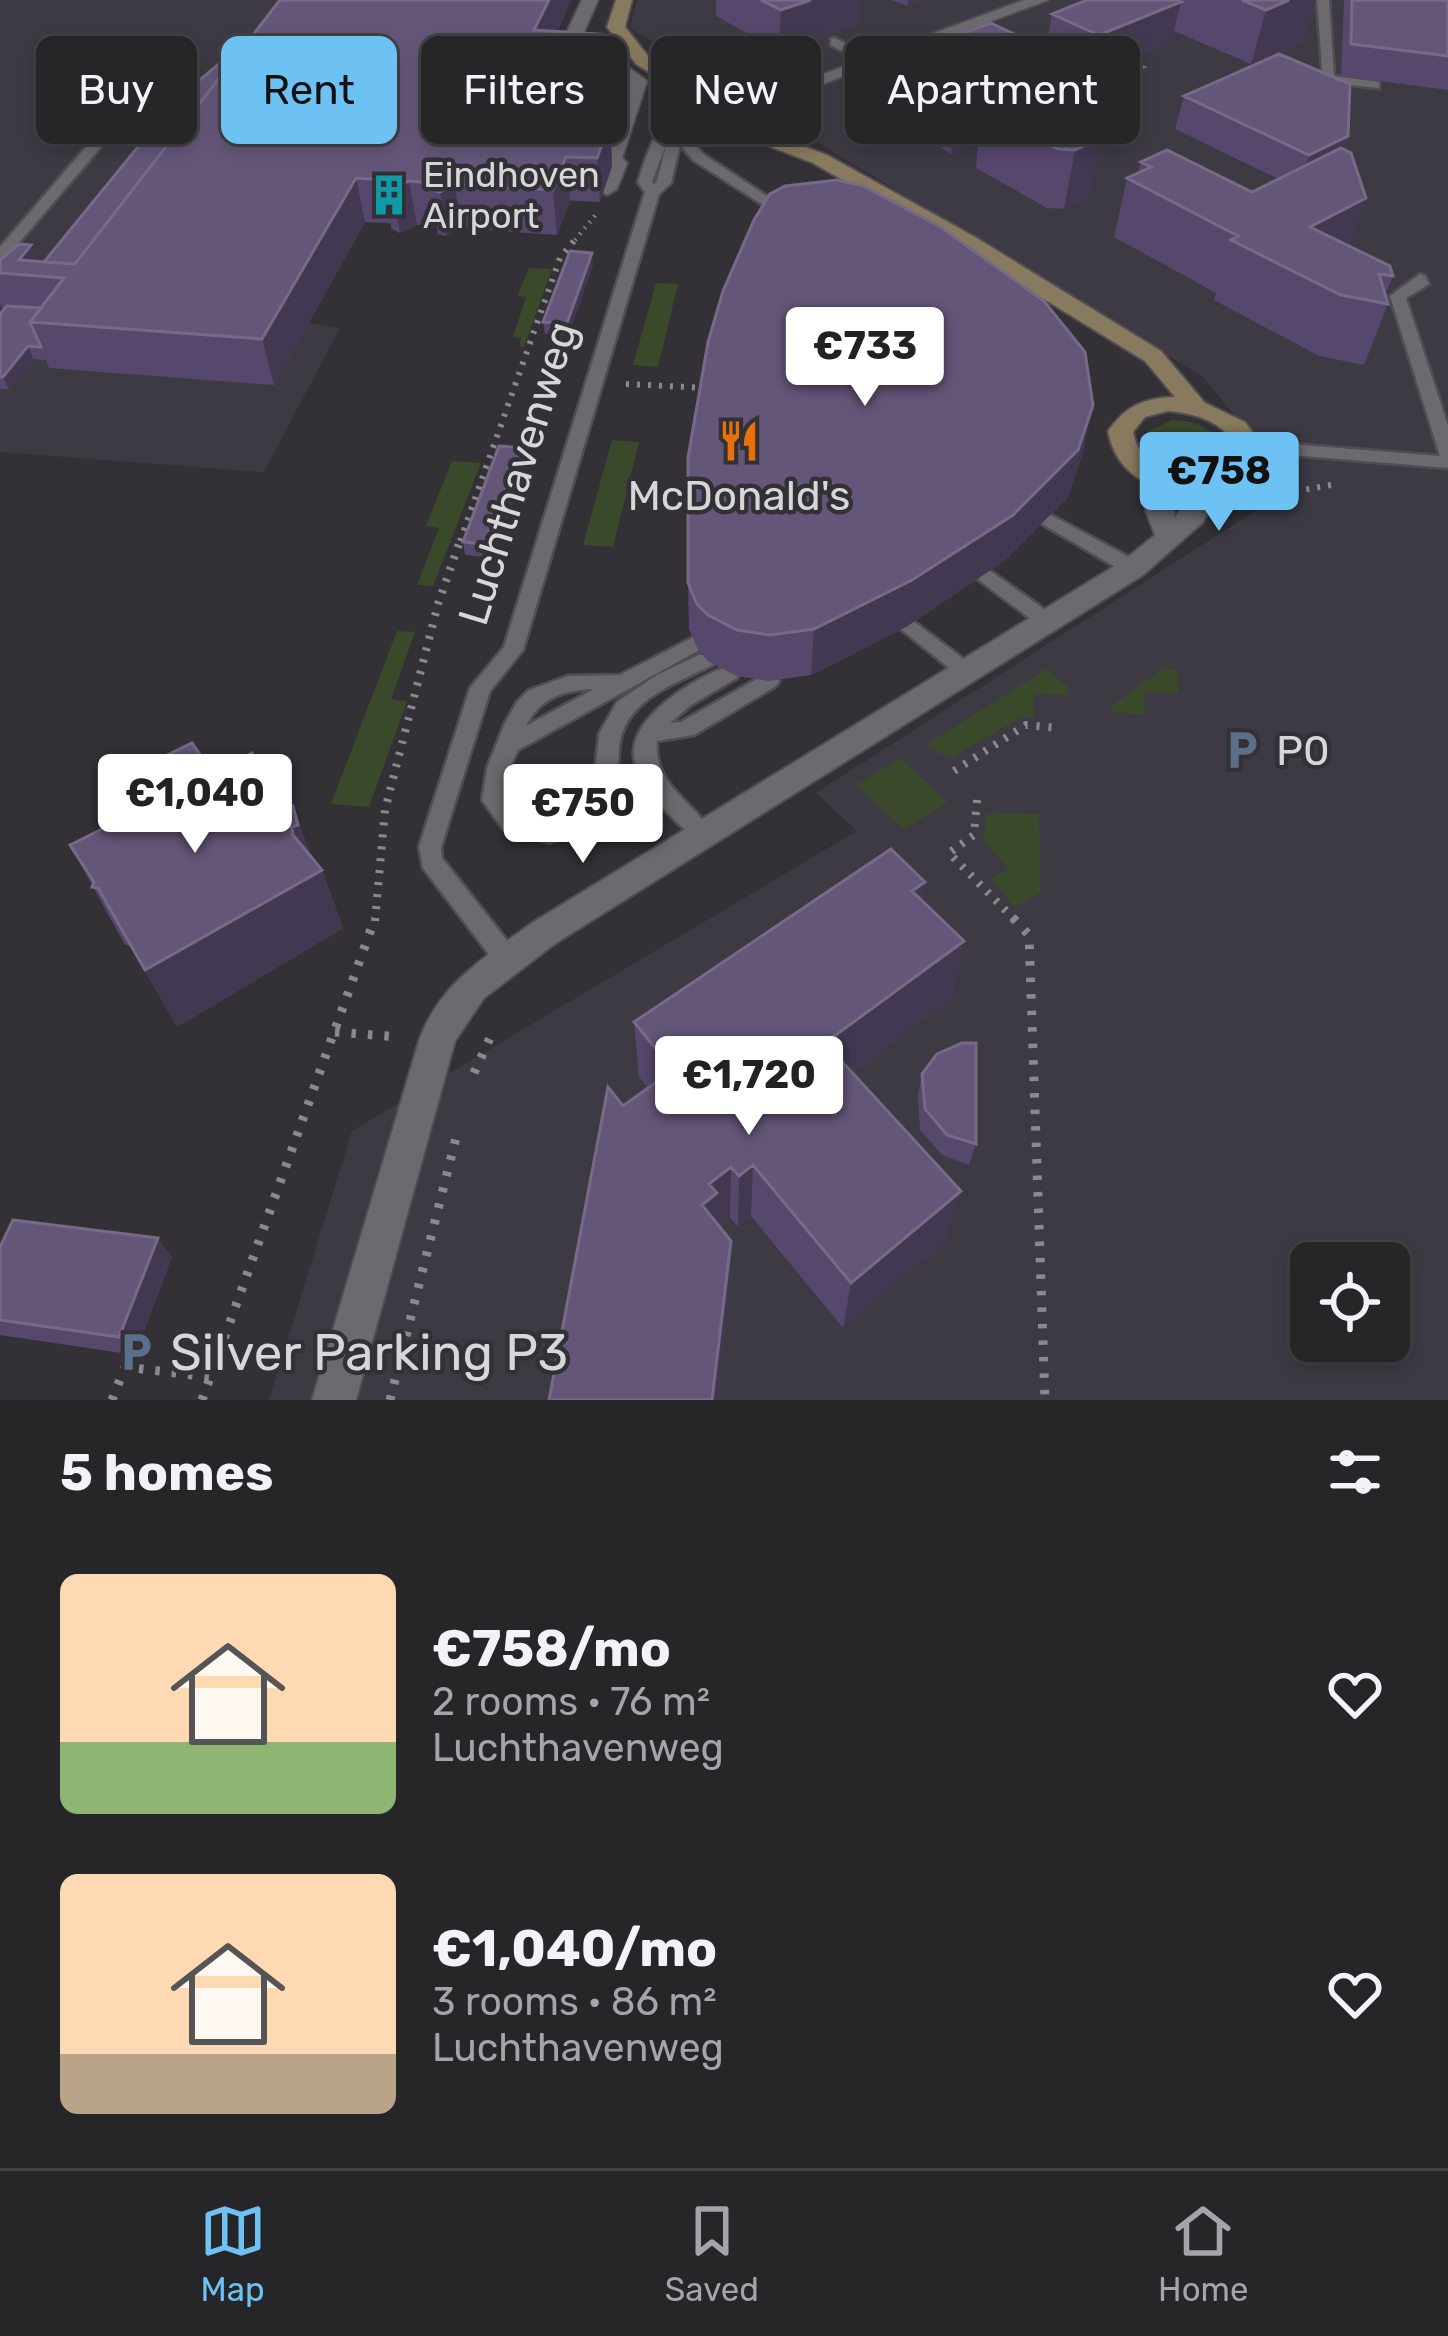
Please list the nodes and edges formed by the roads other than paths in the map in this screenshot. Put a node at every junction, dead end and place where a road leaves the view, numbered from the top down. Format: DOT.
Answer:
graph roads {
  1 [pos="590,0"];
  2 [pos="624,0"];
  3 [pos="1040,0"];
  4 [pos="1323,0"];
  5 [pos="942,36"];
  6 [pos="836,42"];
  7 [pos="845,47"];
  8 [pos="632,48"];
  9 [pos="651,55"];
  10 [pos="651,66"];
  11 [pos="211,72"];
  12 [pos="1374,85"];
  13 [pos="675,144"];
  14 [pos="684,144"];
  15 [pos="783,144"];
  16 [pos="798,144"];
  17 [pos="820,159"];
  18 [pos="607,189"];
  19 [pos="804,225"];
  20 [pos="0,256"];
  21 [pos="1420,279"];
  22 [pos="1027,280"];
  23 [pos="998,292"];
  24 [pos="1130,344"];
  25 [pos="1146,407"];
  26 [pos="1196,407"];
  27 [pos="1250,447"];
  28 [pos="1448,458"];
  29 [pos="1155,476"];
  30 [pos="1208,485"];
  31 [pos="1049,520"];
  32 [pos="1168,536"];
  33 [pos="1132,568"];
  34 [pos="986,575"];
  35 [pos="1047,621"];
  36 [pos="909,625"];
  37 [pos="966,671"];
  38 [pos="730,673"];
  39 [pos="769,681"];
  40 [pos="649,744"];
  41 [pos="611,765"];
  42 [pos="702,833"];
  43 [pos="507,959"];
  44 [pos="334,1400"];
  1 -- 18 [label="street"];
  2 -- 8 [label="street"];
  3 -- 5 [label="street"];
  4 -- 12 [label="lane"];
  6 -- 7 [label="lane"];
  8 -- 9 [label="street"];
  8 -- 10 [label="street"];
  11 -- 20 [label="lane"];
  13 -- 43 [label="lane, Luchthavenweg"];
  14 -- 19 [label="lane"];
  15 -- 17 [label="street"];
  16 -- 17 [label="street"];
  17 -- 22 [label="street"];
  21 -- 28 [label="lane"];
  22 -- 23 [label="lane"];
  22 -- 24 [label="street"];
  24 -- 25 [label="street"];
  24 -- 26 [label="street"];
  25 -- 26 [label="street"];
  25 -- 29 [label="street"];
  26 -- 27 [label="street"];
  27 -- 28 [label="lane"];
  27 -- 30 [label="street"];
  29 -- 30 [label="street"];
  29 -- 32 [label="street"];
  30 -- 32 [label="street"];
  31 -- 33 [label="lane"];
  32 -- 33 [label="street"];
  33 -- 35 [label="street"];
  34 -- 35 [label="lane"];
  35 -- 37 [label="street"];
  36 -- 37 [label="lane"];
  37 -- 42 [label="street"];
  38 -- 40 [label="lane"];
  39 -- 40 [label="lane"];
  40 -- 41 [label="lane"];
  40 -- 42 [label="lane"];
  41 -- 41 [label="lane"];
  42 -- 43 [label="street"];
  43 -- 44 [label="street"];
}
